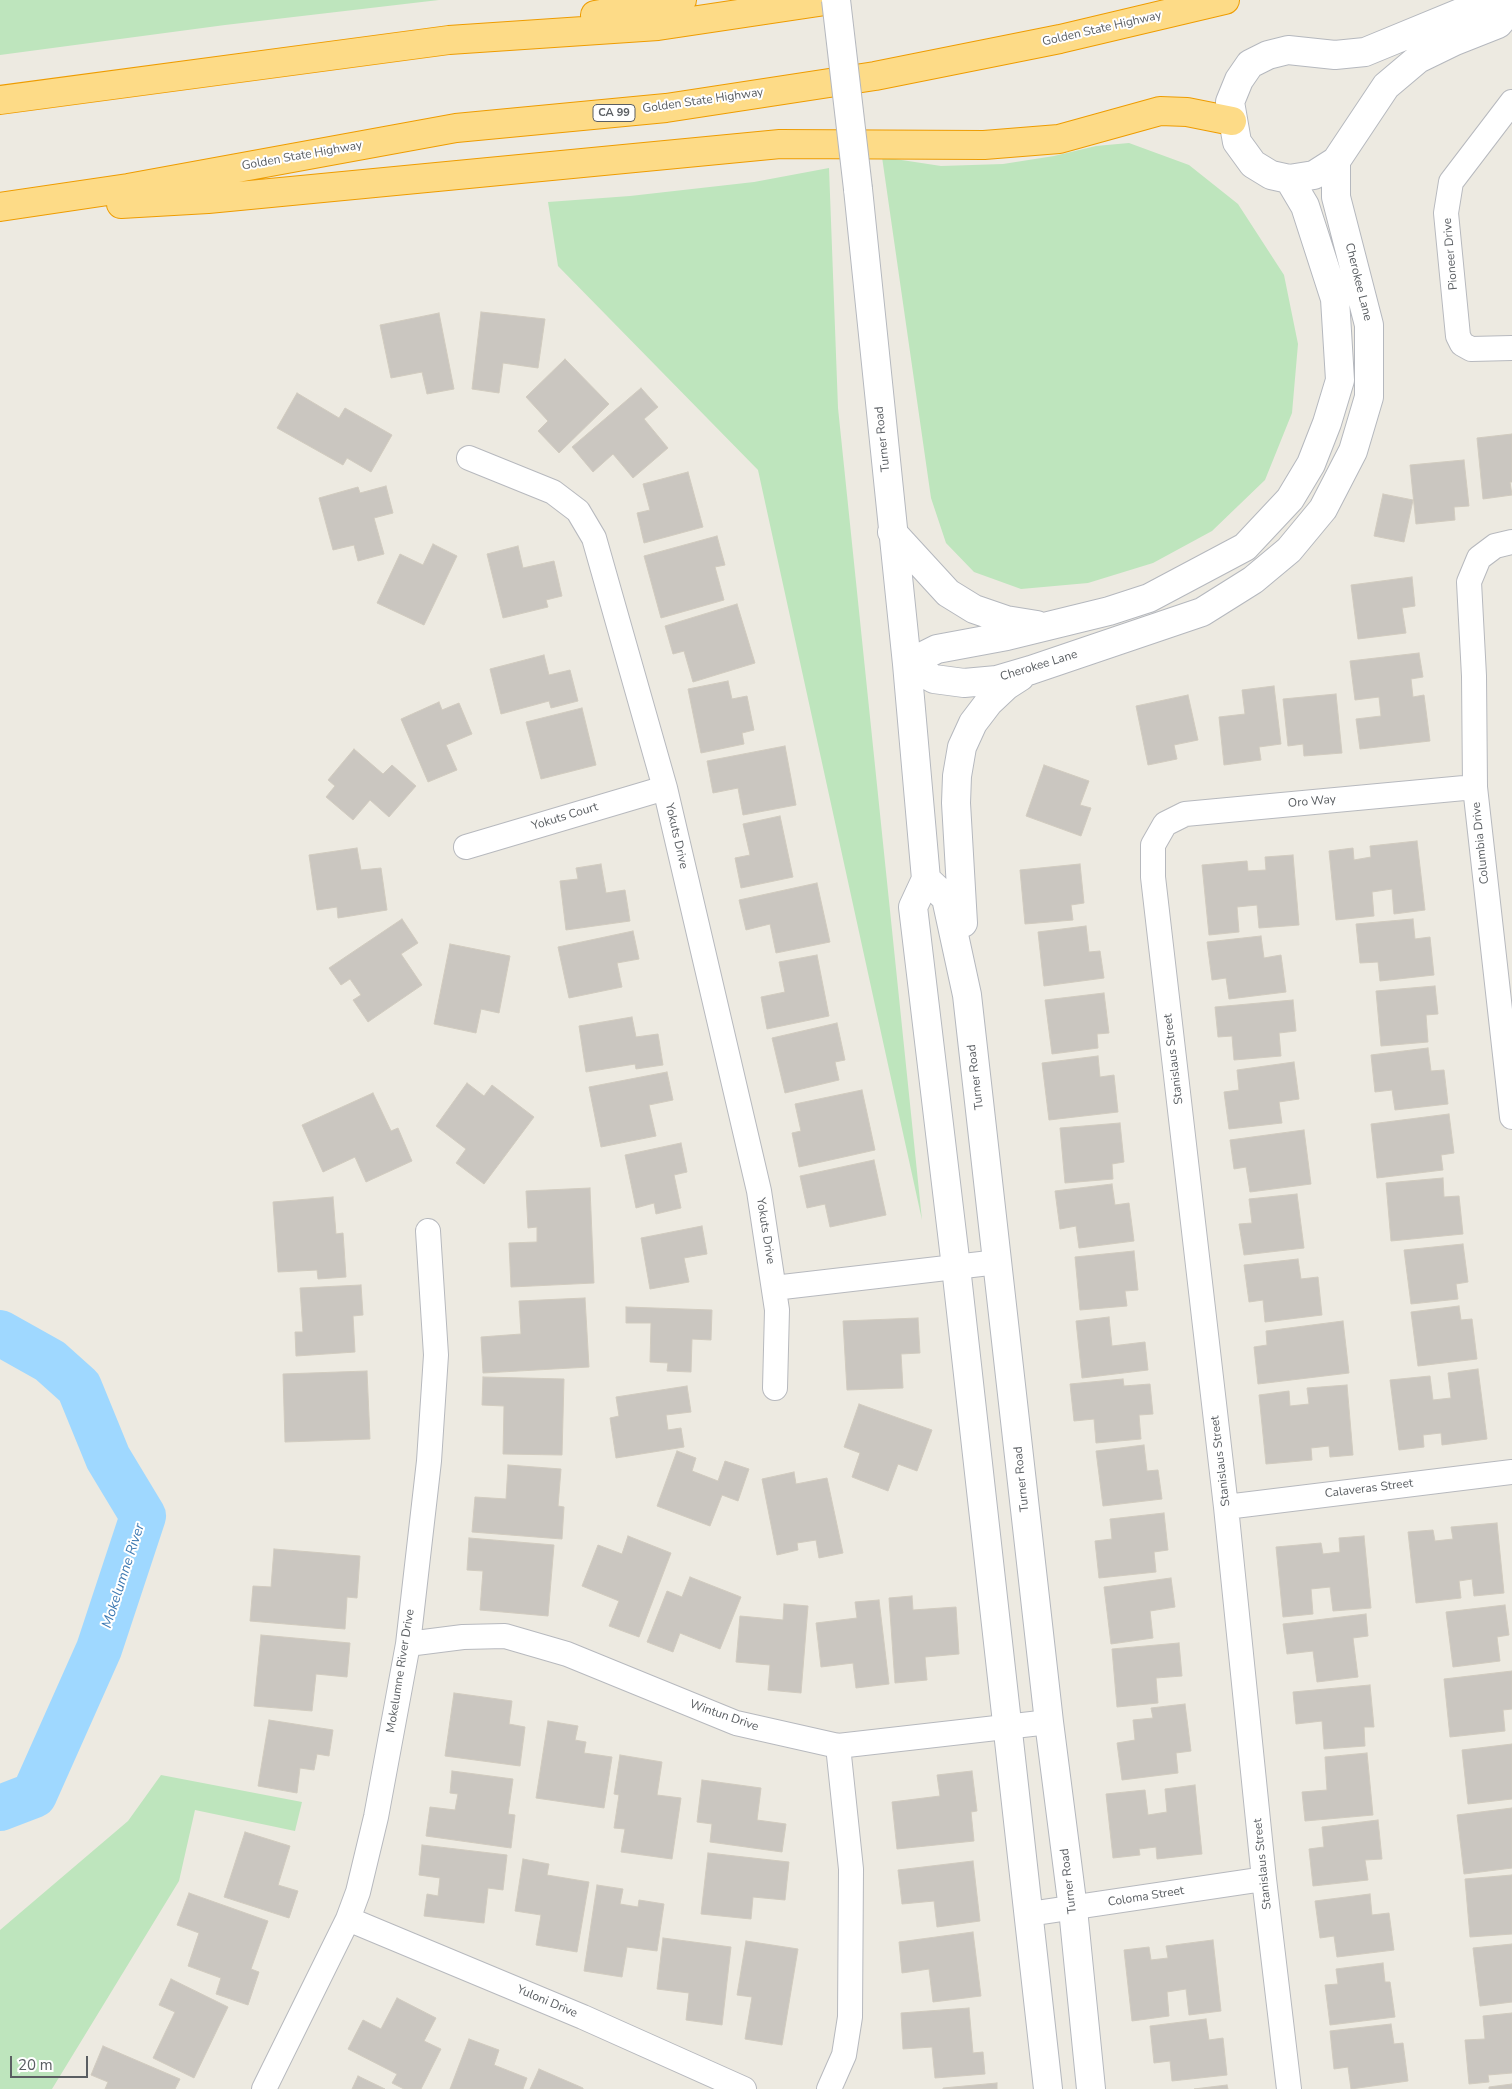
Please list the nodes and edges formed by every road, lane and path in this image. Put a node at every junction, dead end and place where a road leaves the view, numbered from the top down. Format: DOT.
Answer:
graph roads {
  1 [pos="682,0"];
  2 [pos="834,0"];
  3 [pos="1225,0"];
  4 [pos="1512,6"];
  5 [pos="449,40"];
  6 [pos="0,100"];
  7 [pos="1512,102"];
  8 [pos="1232,121"];
  9 [pos="1336,161"];
  10 [pos="1289,179"];
  11 [pos="0,208"];
  12 [pos="1512,348"];
  13 [pos="469,458"];
  14 [pos="892,532"];
  15 [pos="1512,542"];
  16 [pos="1046,626"];
  17 [pos="907,664"];
  18 [pos="1031,670"];
  19 [pos="1475,787"];
  20 [pos="665,788"];
  21 [pos="1159,835"];
  22 [pos="466,847"];
  23 [pos="926,879"];
  24 [pos="967,995"];
  25 [pos="1512,1117"];
  26 [pos="428,1231"];
  27 [pos="998,1262"];
  28 [pos="956,1267"];
  29 [pos="774,1288"];
  30 [pos="775,1388"];
  31 [pos="1512,1472"];
  32 [pos="1226,1507"];
  33 [pos="408,1644"];
  34 [pos="1049,1722"];
  35 [pos="1007,1727"];
  36 [pos="838,1746"];
  37 [pos="1264,1879"];
  38 [pos="1072,1909"];
  39 [pos="1028,1914"];
  40 [pos="348,1919"];
  41 [pos="264,2089"];
  42 [pos="744,2089"];
  43 [pos="829,2089"];
  44 [pos="1048,2089"];
  45 [pos="1091,2089"];
  46 [pos="1289,2089"];
  1 -- 5 [label="highway"];
  2 -- 5 [label="highway"];
  2 -- 14 [label="main road, Turner Road, bridge"];
  3 -- 11 [label="highway, Golden State Highway / CA 99"];
  4 -- 8 [label="main road"];
  4 -- 9 [label="main road"];
  5 -- 6 [label="highway"];
  7 -- 12 [label="street, Pioneer Drive"];
  8 -- 10 [label="main road"];
  8 -- 11 [label="highway"];
  9 -- 10 [label="main road"];
  9 -- 18 [label="main road, Cherokee Lane"];
  10 -- 16 [label="main road"];
  13 -- 20 [label="street, Yokuts Drive"];
  14 -- 16 [label="main road"];
  14 -- 17 [label="main road, Turner Road"];
  15 -- 19 [label="street, Columbia Drive"];
  16 -- 17 [label="main road"];
  17 -- 18 [label="main road, Cherokee Lane"];
  17 -- 23 [label="main road, Turner Road"];
  18 -- 24 [label="main road"];
  19 -- 21 [label="street, Oro Way"];
  19 -- 25 [label="street, Columbia Drive"];
  20 -- 22 [label="street, Yokuts Court"];
  20 -- 29 [label="street, Yokuts Drive"];
  21 -- 32 [label="street, Stanislaus Street"];
  23 -- 24 [label="main road, Turner Road"];
  23 -- 28 [label="main road, Turner Road"];
  24 -- 27 [label="main road, Turner Road"];
  26 -- 33 [label="street, Mokelumne River Drive"];
  27 -- 28 [label="street"];
  27 -- 34 [label="main road, Turner Road"];
  28 -- 29 [label="street"];
  28 -- 35 [label="main road, Turner Road"];
  29 -- 30 [label="street, Yokuts Drive"];
  31 -- 32 [label="street, Calaveras Street"];
  32 -- 37 [label="street, Stanislaus Street"];
  33 -- 36 [label="street, Wintun Drive"];
  33 -- 40 [label="street, Mokelumne River Drive"];
  34 -- 35 [label="street, Wintun Drive"];
  34 -- 38 [label="main road, Turner Road"];
  35 -- 36 [label="street, Wintun Drive"];
  35 -- 39 [label="main road, Turner Road"];
  36 -- 43 [label="street"];
  37 -- 38 [label="street, Coloma Street"];
  37 -- 46 [label="street, Stanislaus Street"];
  38 -- 39 [label="street, Coloma Street"];
  38 -- 45 [label="main road, Turner Road"];
  39 -- 44 [label="main road, Turner Road"];
  40 -- 41 [label="street, Mokelumne River Drive"];
  40 -- 42 [label="street, Yuloni Drive"];
}
